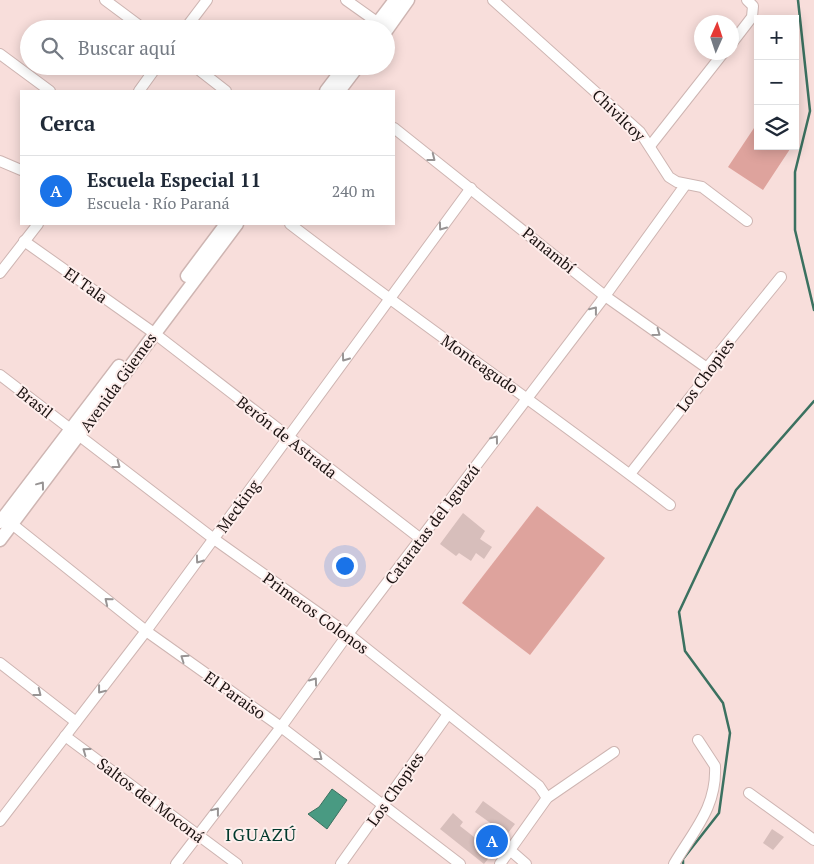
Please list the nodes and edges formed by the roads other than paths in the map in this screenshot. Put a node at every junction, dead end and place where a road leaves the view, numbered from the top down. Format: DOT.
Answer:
graph roads {
  1 [pos="105,0"];
  2 [pos="207,0"];
  3 [pos="346,0"];
  4 [pos="395,0"];
  5 [pos="408,0"];
  6 [pos="493,0"];
  7 [pos="747,0"];
  8 [pos="132,20"];
  9 [pos="192,20"];
  10 [pos="372,20"];
  11 [pos="386,20"];
  12 [pos="390,20"];
  13 [pos="739,34"];
  14 [pos="0,54"];
  15 [pos="718,60"];
  16 [pos="20,69"];
  17 [pos="28,75"];
  18 [pos="151,75"];
  19 [pos="206,75"];
  20 [pos="342,75"];
  21 [pos="350,75"];
  22 [pos="337,89"];
  23 [pos="49,90"];
  24 [pos="140,90"];
  25 [pos="225,90"];
  26 [pos="395,129"];
  27 [pos="650,146"];
  28 [pos="0,161"];
  29 [pos="20,170"];
  30 [pos="686,184"];
  31 [pos="471,188"];
  32 [pos="746,222"];
  33 [pos="37,225"];
  34 [pos="225,225"];
  35 [pos="236,225"];
  36 [pos="291,225"];
  37 [pos="24,241"];
  38 [pos="0,273"];
  39 [pos="781,277"];
  40 [pos="605,296"];
  41 [pos="388,300"];
  42 [pos="150,331"];
  43 [pos="706,368"];
  44 [pos="0,375"];
  45 [pos="527,397"];
  46 [pos="74,433"];
  47 [pos="287,438"];
  48 [pos="630,474"];
  49 [pos="670,505"];
  50 [pos="4,520"];
  51 [pos="214,539"];
  52 [pos="0,540"];
  53 [pos="421,540"];
  54 [pos="146,631"];
  55 [pos="348,634"];
  56 [pos="0,663"];
  57 [pos="448,714"];
  58 [pos="76,722"];
  59 [pos="281,727"];
  60 [pos="65,736"];
  61 [pos="698,740"];
  62 [pos="614,752"];
  63 [pos="749,793"];
  64 [pos="547,798"];
  65 [pos="383,807"];
  66 [pos="0,821"];
  67 [pos="198,834"];
  68 [pos="814,840"];
  69 [pos="510,850"];
  70 [pos="176,864"];
  71 [pos="237,864"];
  72 [pos="341,864"];
  73 [pos="460,864"];
  74 [pos="500,864"];
  75 [pos="526,864"];
  76 [pos="674,864"];
  1 -- 8 [label="street"];
  2 -- 9 [label="street"];
  3 -- 10 [label="street"];
  4 -- 11 [label="main road"];
  5 -- 12 [label="main road"];
  6 -- 27 [label="street, Chivilcoy"];
  7 -- 13 [label="street"];
  14 -- 16 [label="street"];
  15 -- 27 [label="street"];
  17 -- 23 [label="street"];
  18 -- 24 [label="street"];
  19 -- 25 [label="street"];
  20 -- 22 [label="main road"];
  21 -- 22 [label="main road"];
  26 -- 31 [label="street, Panambí, one-way"];
  27 -- 30 [label="street, Chivilcoy"];
  28 -- 29 [label="street"];
  30 -- 32 [label="street, Chivilcoy"];
  30 -- 40 [label="street, Cataratas del Iguazú"];
  31 -- 40 [label="street, Panambí"];
  31 -- 41 [label="street, Mecking, one-way"];
  33 -- 37 [label="street"];
  34 -- 42 [label="main road, Avenida Güemes"];
  35 -- 42 [label="main road, Avenida Güemes"];
  36 -- 41 [label="street, Monteagudo"];
  37 -- 38 [label="street"];
  37 -- 42 [label="street, El Tala"];
  39 -- 43 [label="street, Los Chopies"];
  40 -- 43 [label="street, Panambí, one-way"];
  45 -- 40 [label="street, Cataratas del Iguazú, one-way"];
  41 -- 45 [label="street, Monteagudo"];
  41 -- 47 [label="street, Mecking, one-way"];
  42 -- 46 [label="main road, Avenida Güemes"];
  42 -- 47 [label="street, Berón de Astrada"];
  43 -- 48 [label="street, Los Chopies"];
  44 -- 46 [label="street, Brasil"];
  45 -- 48 [label="street, Monteagudo"];
  53 -- 45 [label="street, Cataratas del Iguazú, one-way"];
  46 -- 50 [label="main road, Avenida Güemes"];
  46 -- 51 [label="street, Primeros Colonos, one-way"];
  47 -- 51 [label="street, Mecking"];
  47 -- 53 [label="street, Berón de Astrada"];
  48 -- 49 [label="street, Monteagudo"];
  50 -- 52 [label="main road, Avenida Güemes"];
  54 -- 50 [label="street, El Paraiso, one-way"];
  51 -- 54 [label="street, Mecking, one-way"];
  51 -- 55 [label="street, Primeros Colonos"];
  53 -- 55 [label="street, Cataratas del Iguazú"];
  54 -- 58 [label="street, Mecking, one-way"];
  59 -- 54 [label="street, El Paraiso, one-way"];
  55 -- 57 [label="street, Primeros Colonos"];
  59 -- 55 [label="street, Cataratas del Iguazú, one-way"];
  56 -- 58 [label="street, one-way"];
  57 -- 64 [label="street, Primeros Colonos"];
  57 -- 65 [label="street, Los Chopies"];
  58 -- 60 [label="street, Mecking"];
  59 -- 65 [label="street, El Paraiso, one-way"];
  67 -- 59 [label="street, Cataratas del Iguazú, one-way"];
  60 -- 66 [label="street, Mecking"];
  67 -- 60 [label="street, Saltos del Moconá, one-way"];
  61 -- 76 [label="street"];
  62 -- 64 [label="street"];
  63 -- 68 [label="street"];
  64 -- 69 [label="street"];
  65 -- 72 [label="street, Los Chopies"];
  65 -- 73 [label="street, El Paraiso"];
  67 -- 70 [label="street, Cataratas del Iguazú"];
  67 -- 71 [label="street, Saltos del Moconá"];
  69 -- 74 [label="street"];
  69 -- 75 [label="street"];
}
